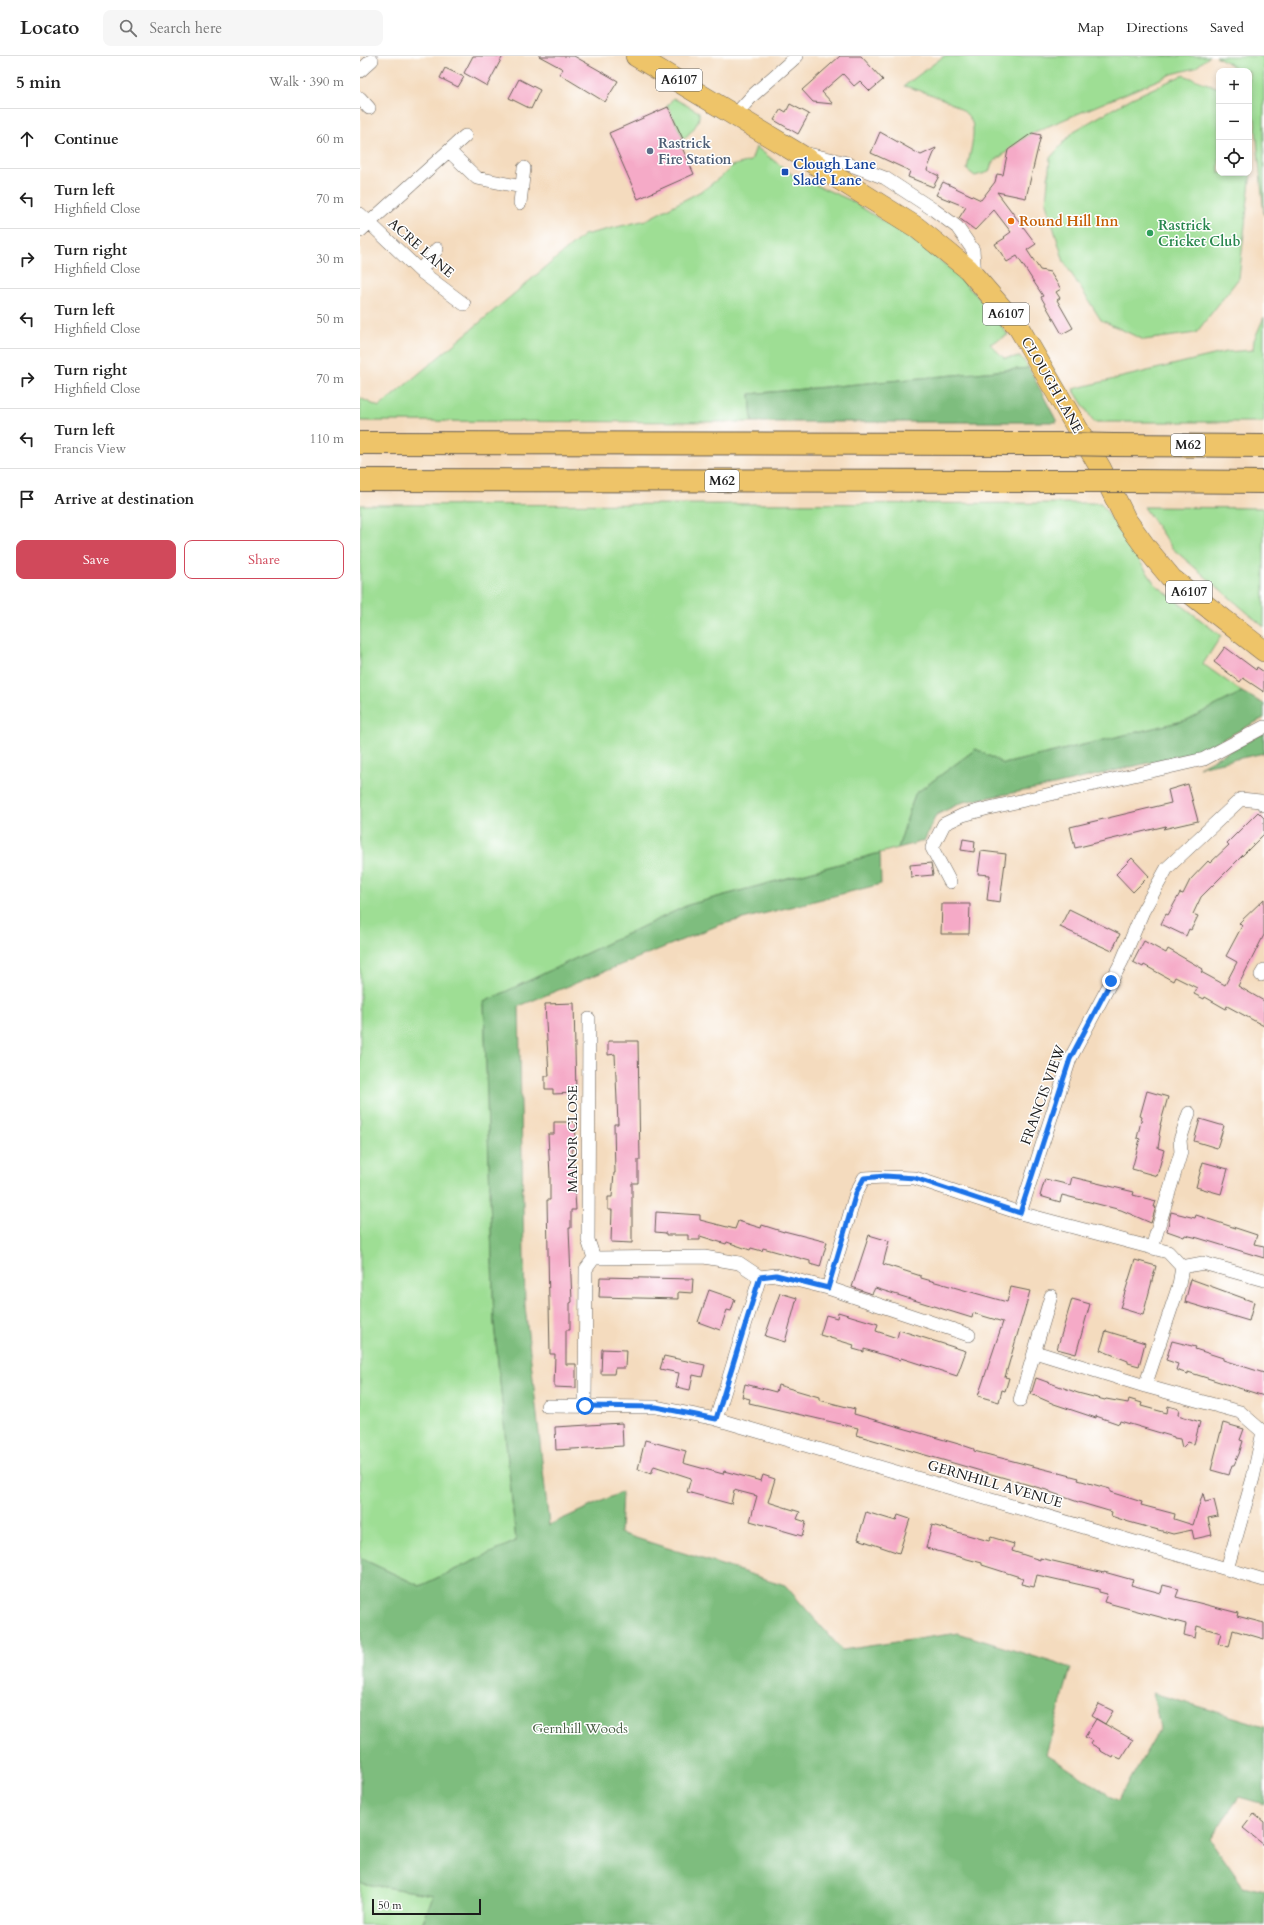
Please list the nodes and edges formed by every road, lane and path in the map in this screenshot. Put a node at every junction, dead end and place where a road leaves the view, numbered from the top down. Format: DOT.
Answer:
graph roads {
  1 [pos="636,56"];
  2 [pos="797,56"];
  3 [pos="372,60"];
  4 [pos="657,62"];
  5 [pos="360,71"];
  6 [pos="736,115"];
  7 [pos="465,136"];
  8 [pos="449,151"];
  9 [pos="524,168"];
  10 [pos="522,187"];
  11 [pos="520,203"];
  12 [pos="363,223"];
  13 [pos="437,249"];
  14 [pos="420,271"];
  15 [pos="464,304"];
  16 [pos="360,443"];
  17 [pos="1264,446"];
  18 [pos="360,480"];
  19 [pos="1264,482"];
  20 [pos="1264,651"];
  21 [pos="1264,727"];
  22 [pos="1264,804"];
  23 [pos="950,882"];
  24 [pos="589,1019"];
  25 [pos="1189,1113"];
  26 [pos="1020,1213"];
  27 [pos="1152,1248"];
  28 [pos="594,1258"];
  29 [pos="1182,1267"];
  30 [pos="760,1277"];
  31 [pos="1264,1280"];
  32 [pos="828,1288"];
  33 [pos="1051,1296"];
  34 [pos="969,1335"];
  35 [pos="1035,1352"];
  36 [pos="1145,1386"];
  37 [pos="1020,1400"];
  38 [pos="547,1406"];
  39 [pos="585,1406"];
  40 [pos="716,1419"];
  41 [pos="1227,1569"];
  42 [pos="1264,1580"];
  1 -- 4 [label="main road, CLOUGH LANE / A6107"];
  2 -- 6 [label="street"];
  3 -- 5 [label="street"];
  4 -- 6 [label="main road, CLOUGH LANE / A6107"];
  6 -- 20 [label="main road, CLOUGH LANE / A6107"];
  7 -- 8 [label="street"];
  8 -- 10 [label="street"];
  8 -- 12 [label="street"];
  9 -- 10 [label="street"];
  10 -- 11 [label="street"];
  12 -- 14 [label="street, ACRE LANE"];
  13 -- 14 [label="street"];
  14 -- 15 [label="street, ACRE LANE"];
  16 -- 17 [label="highway, M62, bridge"];
  18 -- 19 [label="highway, M62, bridge"];
  21 -- 23 [label="street"];
  22 -- 26 [label="street, FRANCIS VIEW"];
  24 -- 28 [label="street, MANOR CLOSE"];
  25 -- 27 [label="street"];
  26 -- 27 [label="street"];
  26 -- 32 [label="street"];
  27 -- 29 [label="street"];
  28 -- 30 [label="street"];
  28 -- 39 [label="street"];
  29 -- 31 [label="street"];
  29 -- 36 [label="street"];
  30 -- 32 [label="street"];
  30 -- 40 [label="street"];
  32 -- 34 [label="street"];
  33 -- 35 [label="street"];
  35 -- 36 [label="street"];
  35 -- 37 [label="street"];
  36 -- 41 [label="street"];
  38 -- 39 [label="street, GERNHILL AVENUE"];
  39 -- 40 [label="street, GERNHILL AVENUE"];
  40 -- 41 [label="street, GERNHILL AVENUE"];
  41 -- 42 [label="street, GERNHILL AVENUE"];
}
